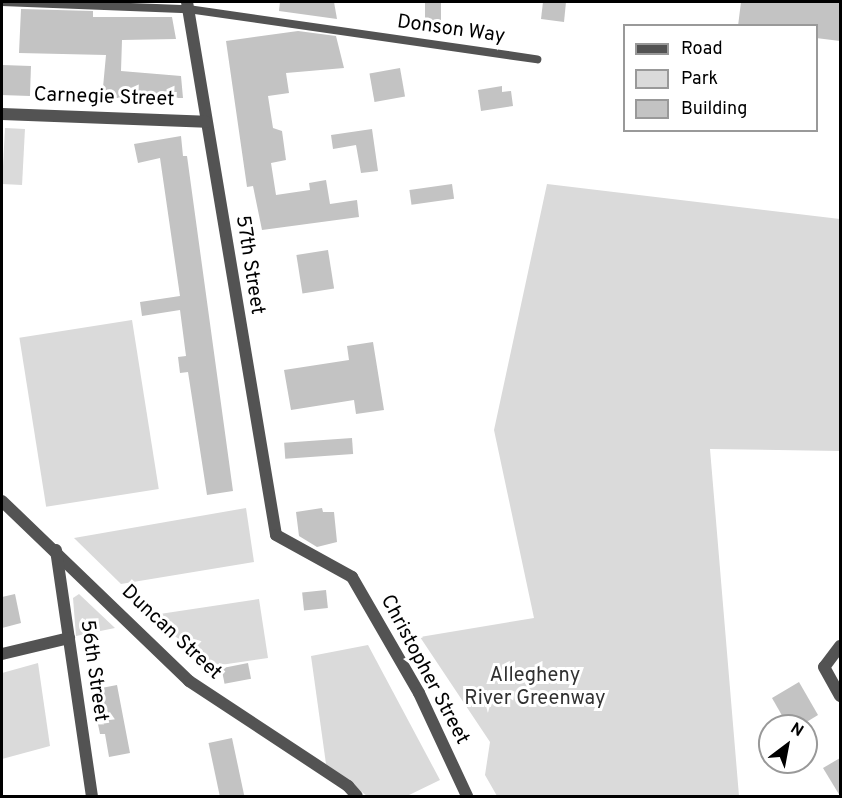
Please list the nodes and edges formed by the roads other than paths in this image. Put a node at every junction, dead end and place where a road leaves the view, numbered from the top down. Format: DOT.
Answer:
graph roads {
  1 [pos="2,2"];
  2 [pos="188,5"];
  3 [pos="537,59"];
  4 [pos="2,114"];
  5 [pos="206,122"];
  6 [pos="2,501"];
  7 [pos="276,535"];
  8 [pos="56,550"];
  9 [pos="69,638"];
  10 [pos="840,646"];
  11 [pos="2,654"];
  12 [pos="840,696"];
  13 [pos="92,796"];
  14 [pos="357,796"];
  15 [pos="467,796"];
  1 -- 2 [label="lane, Donson Way"];
  2 -- 3 [label="lane, Donson Way"];
  2 -- 5 [label="street, 57th Street"];
  4 -- 5 [label="street, Carnegie Street"];
  5 -- 7 [label="street, 57th Street"];
  6 -- 8 [label="street, Duncan Street"];
  7 -- 15 [label="street, Christopher Street"];
  8 -- 9 [label="street, 56th Street"];
  8 -- 14 [label="street, Duncan Street"];
  9 -- 11 [label="street"];
  9 -- 13 [label="street, 56th Street"];
  10 -- 12 [label="street"];
}
